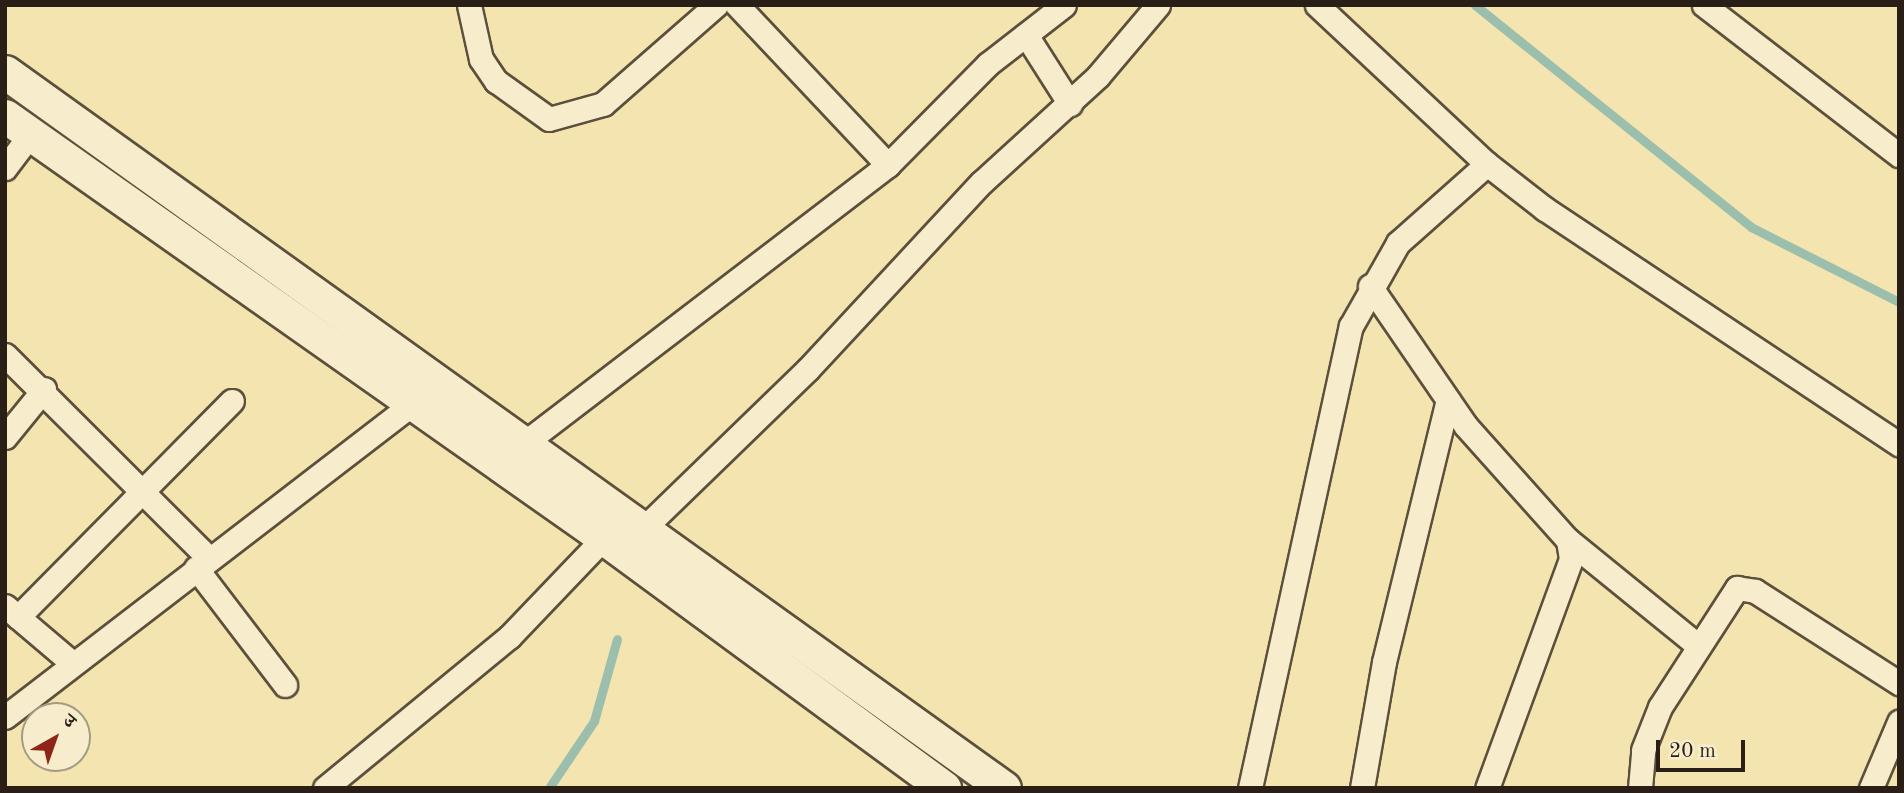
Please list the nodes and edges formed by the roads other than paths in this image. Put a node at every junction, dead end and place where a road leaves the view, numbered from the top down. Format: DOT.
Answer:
graph roads {
  1 [pos="469,5"];
  2 [pos="716,5"];
  3 [pos="737,5"];
  4 [pos="1064,5"];
  5 [pos="1158,5"];
  6 [pos="1317,5"];
  7 [pos="1710,7"];
  8 [pos="1026,35"];
  9 [pos="5,72"];
  10 [pos="1070,104"];
  11 [pos="18,126"];
  12 [pos="1899,155"];
  13 [pos="1486,164"];
  14 [pos="888,165"];
  15 [pos="5,168"];
  16 [pos="1370,286"];
  17 [pos="5,355"];
  18 [pos="44,389"];
  19 [pos="232,401"];
  20 [pos="1447,403"];
  21 [pos="412,404"];
  22 [pos="5,437"];
  23 [pos="1899,444"];
  24 [pos="509,454"];
  25 [pos="142,489"];
  26 [pos="624,527"];
  27 [pos="1568,540"];
  28 [pos="202,563"];
  29 [pos="12,612"];
  30 [pos="1697,645"];
  31 [pos="71,662"];
  32 [pos="1899,683"];
  33 [pos="285,685"];
  34 [pos="5,716"];
  35 [pos="1899,722"];
  36 [pos="325,788"];
  37 [pos="944,788"];
  38 [pos="1004,788"];
  39 [pos="1250,788"];
  40 [pos="1362,788"];
  41 [pos="1487,788"];
  42 [pos="1640,788"];
  43 [pos="1871,788"];
  1 -- 2 [label="street"];
  3 -- 14 [label="street"];
  4 -- 8 [label="street"];
  5 -- 10 [label="street"];
  6 -- 13 [label="street"];
  7 -- 12 [label="street"];
  8 -- 10 [label="street"];
  8 -- 14 [label="street"];
  9 -- 24 [label="main road"];
  10 -- 26 [label="street"];
  11 -- 15 [label="street"];
  11 -- 21 [label="main road"];
  13 -- 16 [label="street"];
  13 -- 23 [label="street"];
  14 -- 24 [label="street"];
  16 -- 20 [label="street"];
  16 -- 39 [label="street"];
  17 -- 18 [label="street"];
  18 -- 22 [label="street"];
  18 -- 25 [label="street"];
  19 -- 25 [label="street"];
  20 -- 27 [label="street"];
  20 -- 40 [label="street"];
  21 -- 24 [label="main road"];
  21 -- 28 [label="street"];
  24 -- 26 [label="main road"];
  25 -- 28 [label="street"];
  25 -- 29 [label="street"];
  26 -- 36 [label="street"];
  26 -- 37 [label="main road"];
  26 -- 38 [label="main road"];
  27 -- 30 [label="street"];
  27 -- 41 [label="street"];
  28 -- 31 [label="street"];
  28 -- 33 [label="street"];
  29 -- 31 [label="street"];
  30 -- 32 [label="street"];
  30 -- 42 [label="street"];
  31 -- 34 [label="street"];
  35 -- 43 [label="street"];
}
